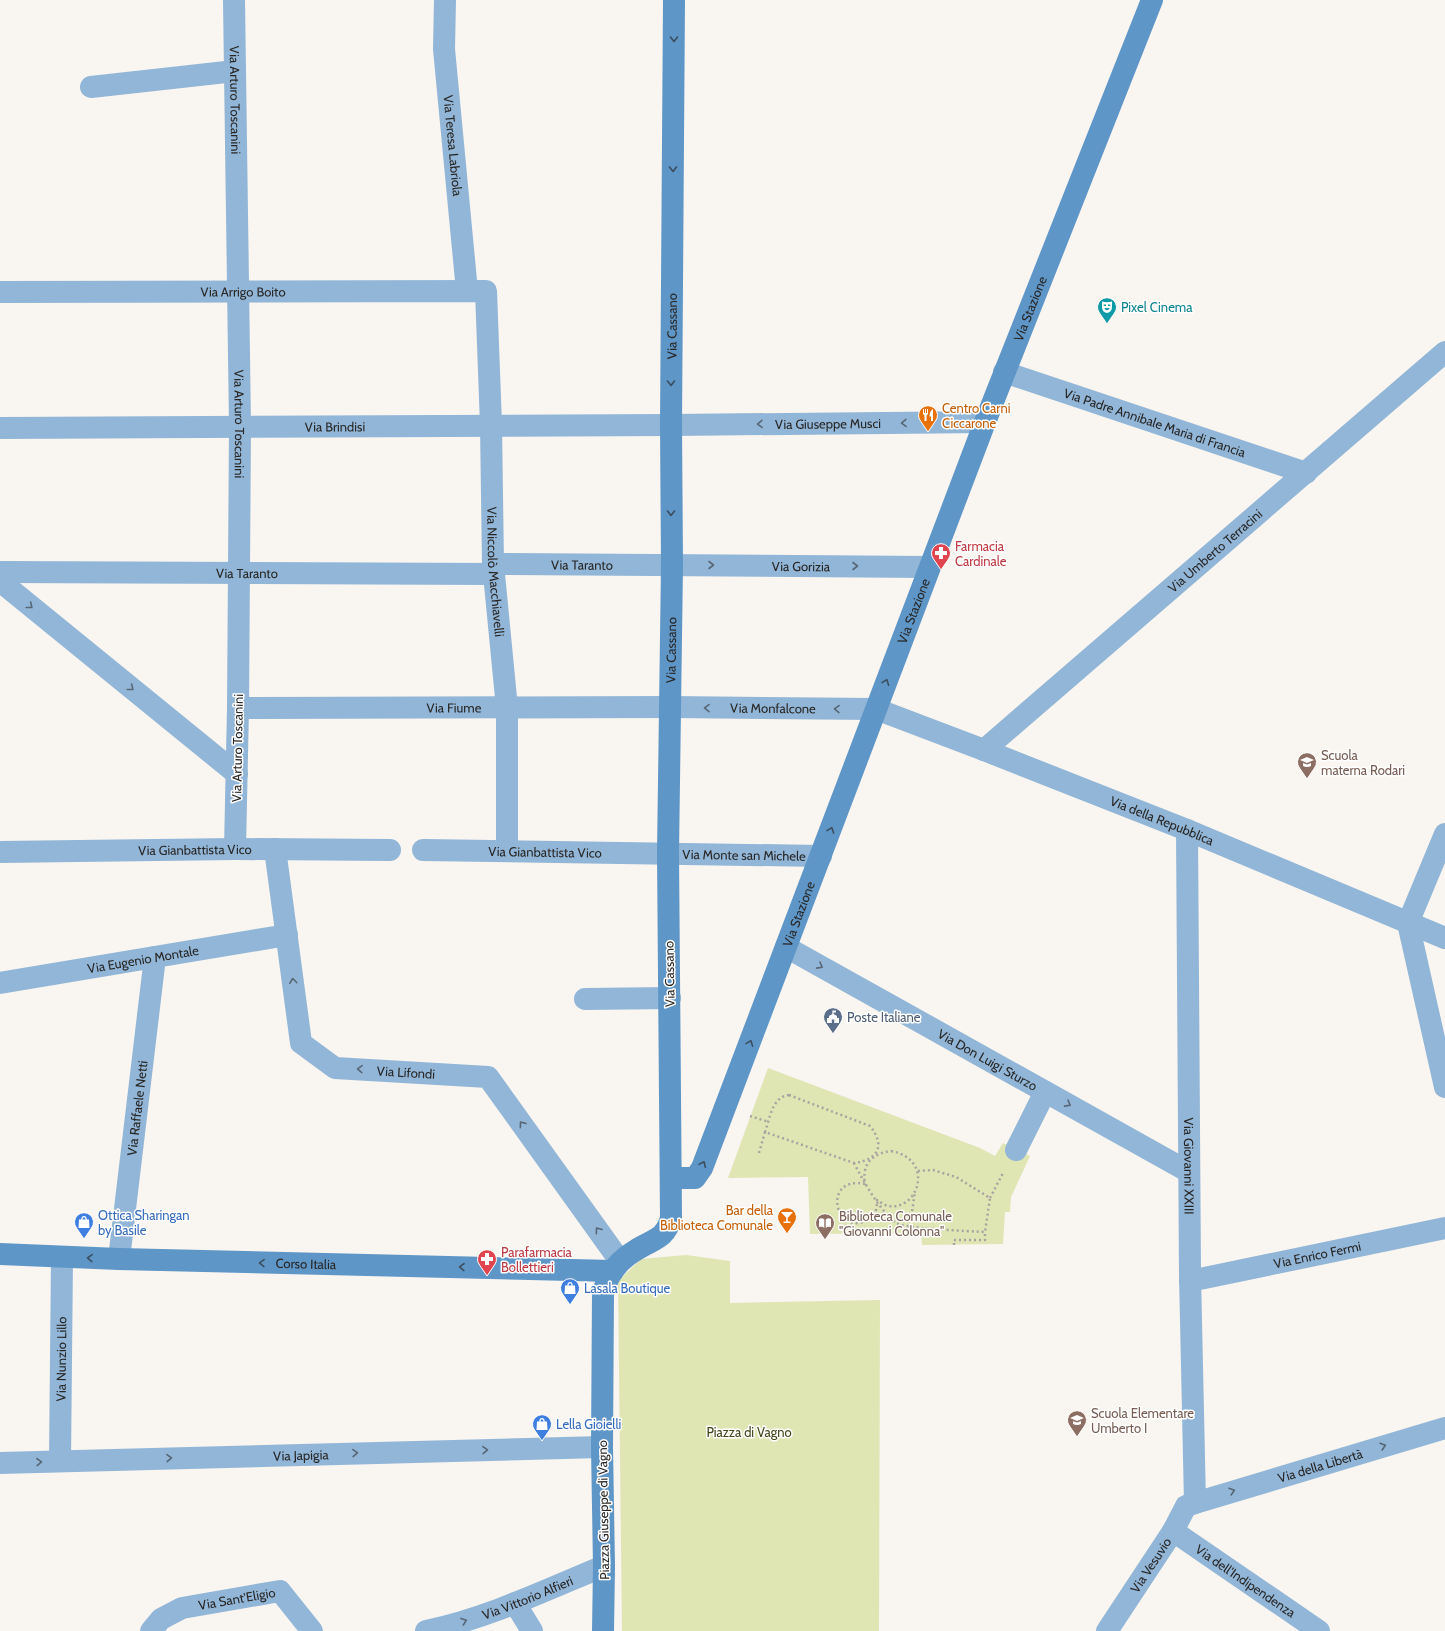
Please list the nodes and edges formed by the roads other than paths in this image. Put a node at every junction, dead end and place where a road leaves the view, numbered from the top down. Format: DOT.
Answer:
graph roads {
  1 [pos="234,0"];
  2 [pos="445,0"];
  3 [pos="674,0"];
  4 [pos="1152,0"];
  5 [pos="235,71"];
  6 [pos="91,87"];
  7 [pos="477,291"];
  8 [pos="0,292"];
  9 [pos="238,292"];
  10 [pos="1445,352"];
  11 [pos="1004,372"];
  12 [pos="985,422"];
  13 [pos="491,425"];
  14 [pos="670,425"];
  15 [pos="240,426"];
  16 [pos="0,428"];
  17 [pos="1306,473"];
  18 [pos="672,565"];
  19 [pos="929,567"];
  20 [pos="494,569"];
  21 [pos="0,572"];
  22 [pos="238,573"];
  23 [pos="0,581"];
  24 [pos="670,707"];
  25 [pos="238,708"];
  26 [pos="507,708"];
  27 [pos="876,709"];
  28 [pos="984,750"];
  29 [pos="237,774"];
  30 [pos="1187,830"];
  31 [pos="1445,834"];
  32 [pos="235,849"];
  33 [pos="275,849"];
  34 [pos="390,850"];
  35 [pos="423,850"];
  36 [pos="507,851"];
  37 [pos="0,852"];
  38 [pos="668,853"];
  39 [pos="821,856"];
  40 [pos="1408,923"];
  41 [pos="286,935"];
  42 [pos="1445,938"];
  43 [pos="786,947"];
  44 [pos="155,957"];
  45 [pos="0,983"];
  46 [pos="585,998"];
  47 [pos="670,998"];
  48 [pos="1445,1087"];
  49 [pos="1045,1092"];
  50 [pos="1016,1150"];
  51 [pos="1189,1172"];
  52 [pos="672,1178"];
  53 [pos="1445,1228"];
  54 [pos="0,1254"];
  55 [pos="62,1257"];
  56 [pos="119,1259"];
  57 [pos="616,1266"];
  58 [pos="1190,1281"];
  59 [pos="1445,1428"];
  60 [pos="602,1447"];
  61 [pos="60,1461"];
  62 [pos="0,1463"];
  63 [pos="1194,1502"];
  64 [pos="1173,1531"];
  65 [pos="604,1566"];
  66 [pos="515,1603"];
  67 [pos="152,1631"];
  68 [pos="312,1631"];
  69 [pos="426,1631"];
  70 [pos="532,1631"];
  71 [pos="603,1631"];
  72 [pos="1107,1631"];
  73 [pos="1319,1631"];
  1 -- 5 [label="street, Via Arturo Toscanini"];
  2 -- 7 [label="street, Via Teresa Labriola"];
  3 -- 14 [label="main road, Via Cassano, one-way"];
  4 -- 11 [label="main road, Via Stazione"];
  5 -- 6 [label="street"];
  5 -- 9 [label="street, Via Arturo Toscanini"];
  7 -- 9 [label="street, Via Arrigo Boito"];
  7 -- 13 [label="street, Via Niccolò Macchiavelli"];
  8 -- 9 [label="street, Via Arrigo Boito"];
  9 -- 15 [label="street, Via Arturo Toscanini"];
  10 -- 17 [label="street, Via Umberto Terracini"];
  11 -- 12 [label="main road, Via Stazione"];
  11 -- 17 [label="street, Via Padre Annibale Maria di Francia"];
  12 -- 14 [label="street, Via Giuseppe Musci, one-way"];
  12 -- 19 [label="main road, Via Stazione"];
  13 -- 14 [label="street, Via Brindisi"];
  13 -- 15 [label="street, Via Brindisi"];
  13 -- 20 [label="street, Via Niccolò Macchiavelli"];
  14 -- 18 [label="main road, Via Cassano, one-way"];
  15 -- 16 [label="street, Via Brindisi"];
  15 -- 22 [label="street, Via Arturo Toscanini"];
  17 -- 28 [label="street, Via Umberto Terracini"];
  18 -- 19 [label="street, Via Gorizia, one-way"];
  18 -- 20 [label="street, Via Taranto"];
  18 -- 24 [label="main road, Via Cassano"];
  27 -- 19 [label="main road, Via Stazione, one-way"];
  20 -- 22 [label="street, Via Taranto"];
  20 -- 26 [label="street, Via Niccolò Macchiavelli"];
  21 -- 22 [label="street, Via Taranto"];
  22 -- 25 [label="street, Via Arturo Toscanini"];
  23 -- 29 [label="street, one-way"];
  24 -- 26 [label="street, Via Fiume"];
  27 -- 24 [label="street, Via Monfalcone, one-way"];
  24 -- 38 [label="main road, Via Cassano"];
  25 -- 26 [label="street, Via Fiume"];
  25 -- 29 [label="street, Via Arturo Toscanini"];
  26 -- 36 [label="street, Via Niccolò Macchiavelli"];
  27 -- 28 [label="street, Via della Repubblica"];
  39 -- 27 [label="main road, Via Stazione, one-way"];
  28 -- 30 [label="street, Via della Repubblica"];
  29 -- 32 [label="street, Via Arturo Toscanini"];
  30 -- 40 [label="street, Via della Repubblica"];
  30 -- 51 [label="street, Via Giovanni XXIII"];
  31 -- 40 [label="street"];
  32 -- 33 [label="street, Via Gianbattista Vico"];
  32 -- 37 [label="street, Via Gianbattista Vico"];
  33 -- 34 [label="street, Via Gianbattista Vico"];
  33 -- 41 [label="street, Via Lifondi"];
  35 -- 36 [label="street, Via Gianbattista Vico"];
  36 -- 38 [label="street, Via Gianbattista Vico"];
  38 -- 39 [label="street, Via Monte san Michele"];
  38 -- 47 [label="main road, Via Cassano"];
  39 -- 43 [label="main road, Via Stazione"];
  40 -- 42 [label="street, Via della Repubblica"];
  40 -- 48 [label="street"];
  41 -- 44 [label="street, Via Eugenio Montale"];
  57 -- 41 [label="street, Via Lifondi, one-way"];
  43 -- 49 [label="street, Via Don Luigi Sturzo, one-way"];
  52 -- 43 [label="main road, Via Stazione, one-way"];
  44 -- 45 [label="street, Via Eugenio Montale"];
  44 -- 56 [label="street, Via Raffaele Netti"];
  46 -- 47 [label="street"];
  47 -- 52 [label="main road, Via Cassano"];
  49 -- 50 [label="street"];
  49 -- 51 [label="street, Via Don Luigi Sturzo, one-way"];
  51 -- 58 [label="street, Via Giovanni XXIII"];
  52 -- 57 [label="main road, Via Cassano"];
  53 -- 58 [label="street, Via Enrico Fermi"];
  54 -- 55 [label="main road, Corso Italia"];
  56 -- 55 [label="main road, Corso Italia, one-way"];
  55 -- 61 [label="street, Via Nunzio Lillo"];
  57 -- 56 [label="main road, Corso Italia, one-way"];
  57 -- 60 [label="main road, Piazza Giuseppe di Vagno"];
  58 -- 63 [label="street, Via Giovanni XXIII"];
  63 -- 59 [label="street, Via della Libertà, one-way"];
  61 -- 60 [label="street, Via Japigia, one-way"];
  60 -- 65 [label="main road, Piazza Giuseppe di Vagno"];
  62 -- 61 [label="street, Via Japigia, one-way"];
  63 -- 64 [label="street, Via Vesuvio"];
  64 -- 72 [label="street, Via Vesuvio"];
  64 -- 73 [label="street, Via dell'Indipendenza"];
  65 -- 66 [label="street, Via Vittorio Alfieri"];
  65 -- 71 [label="main road, Piazza Giuseppe di Vagno"];
  69 -- 66 [label="street, Via Vittorio Alfieri, one-way"];
  66 -- 70 [label="street"];
  67 -- 68 [label="street, Via Sant'Eligio"];
}
